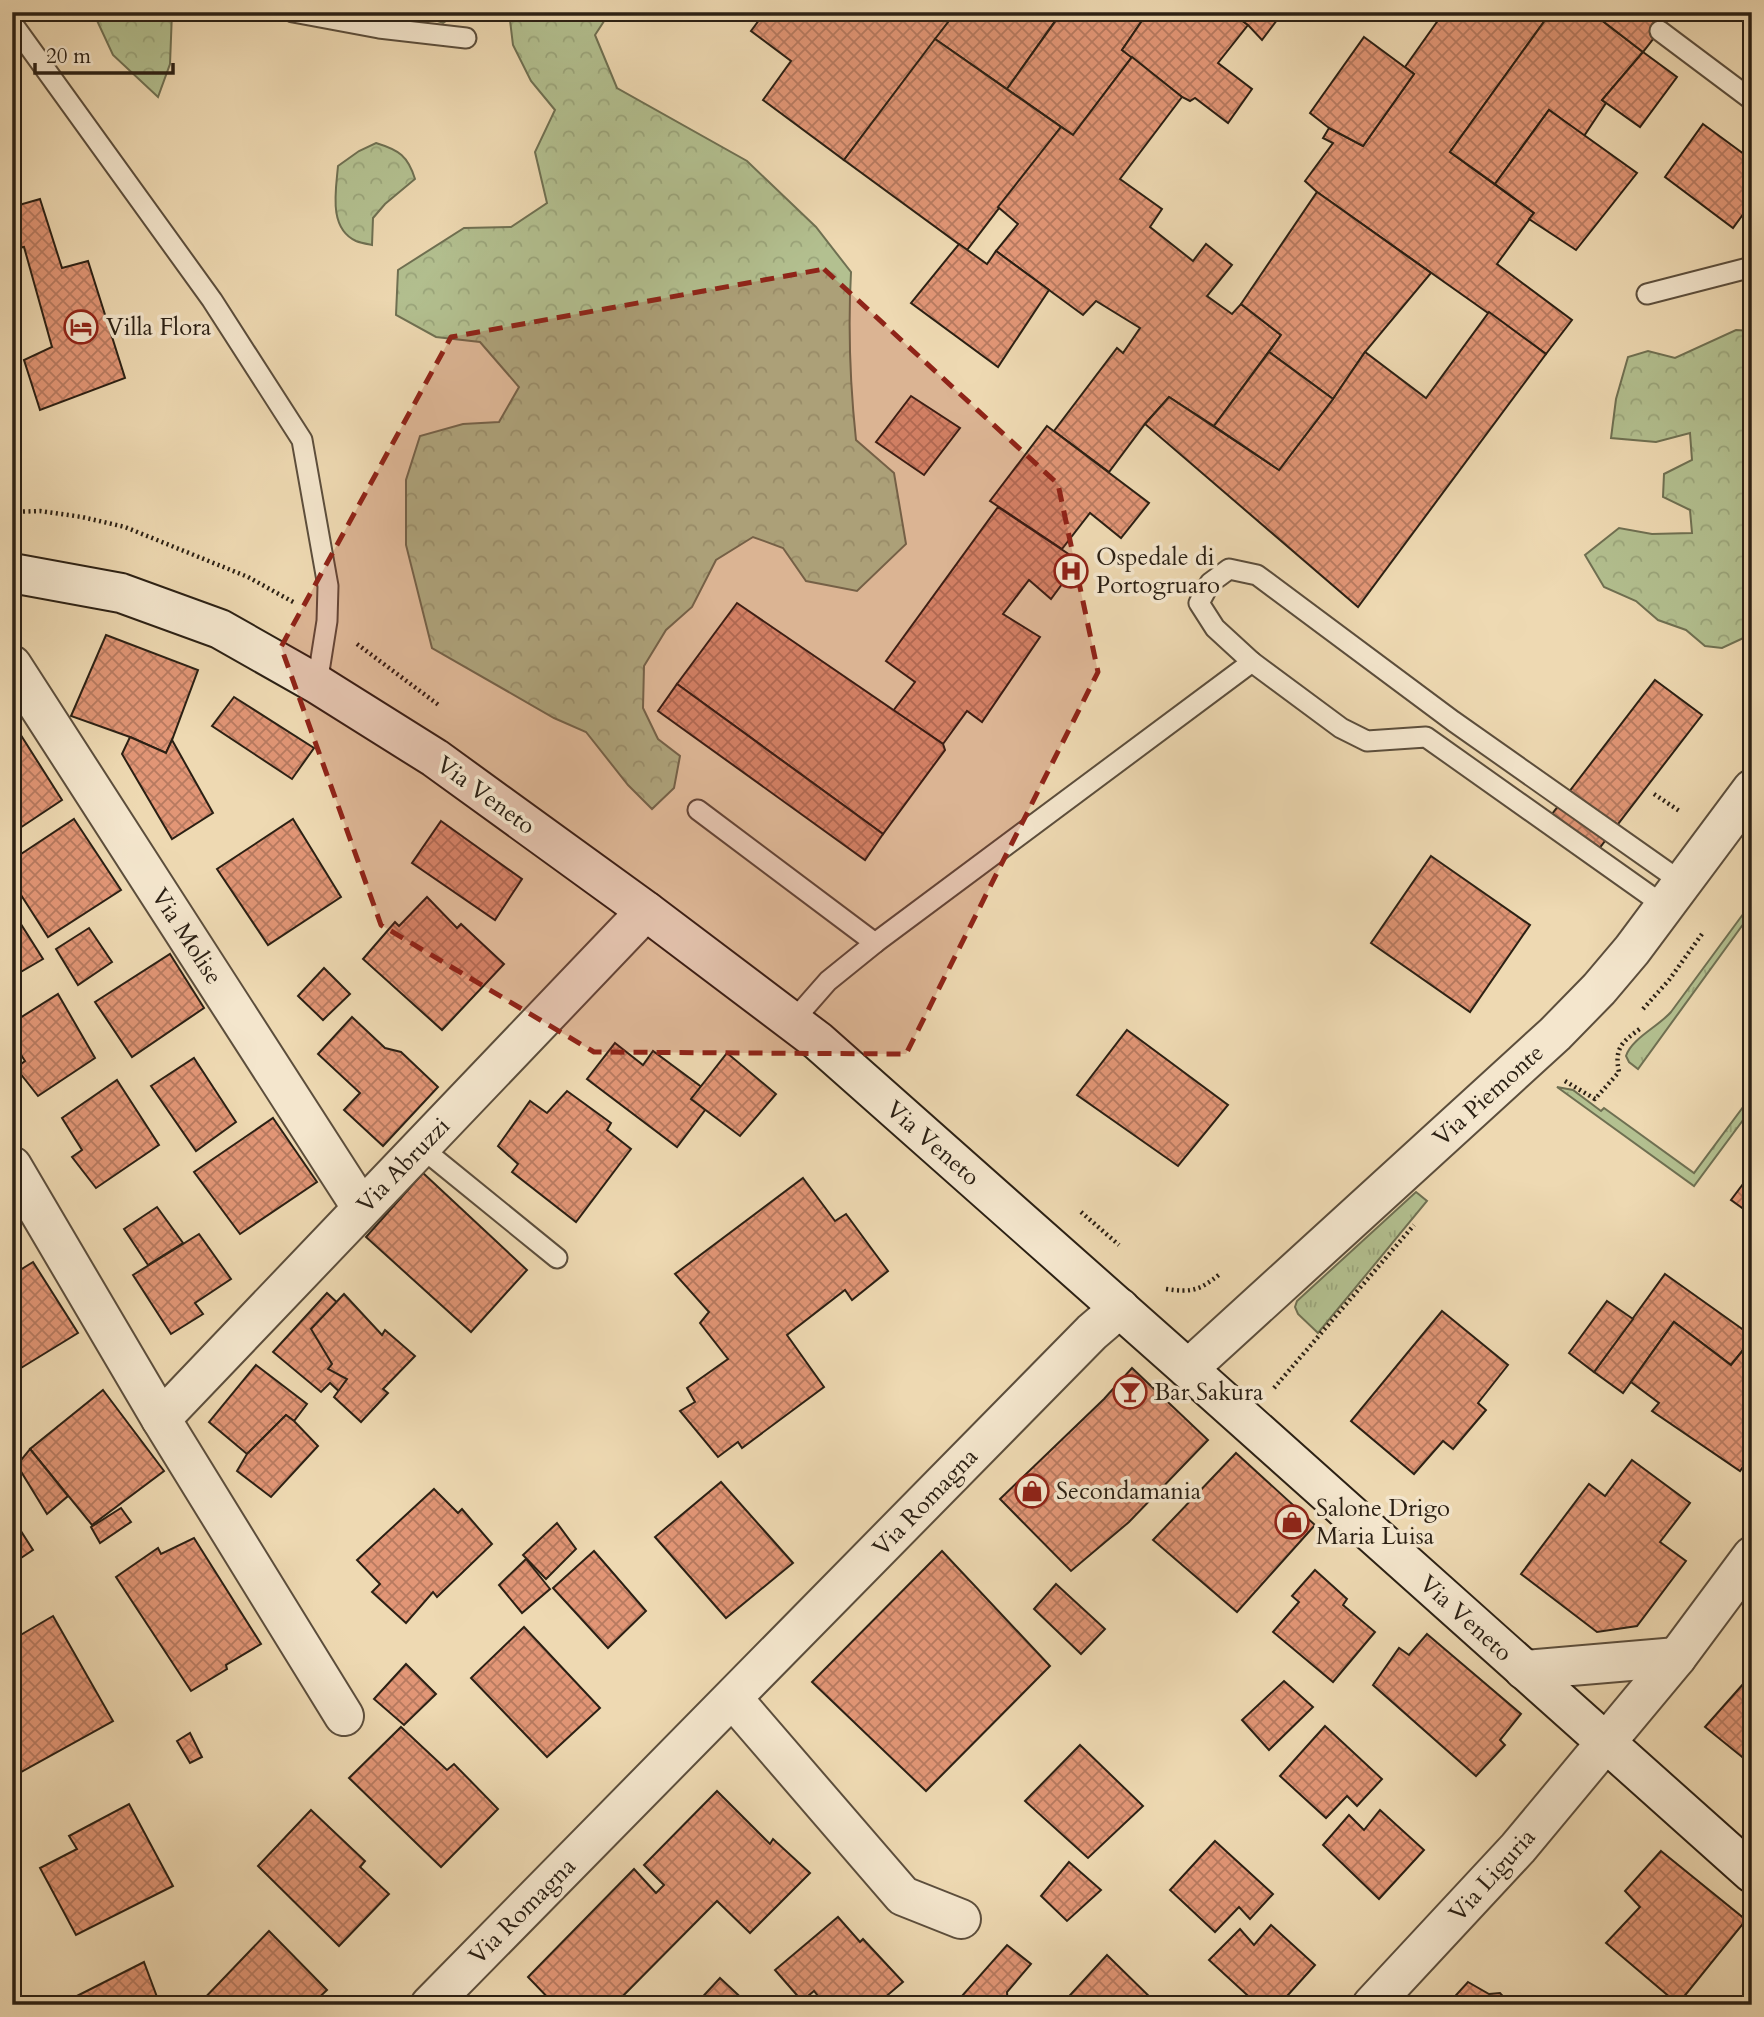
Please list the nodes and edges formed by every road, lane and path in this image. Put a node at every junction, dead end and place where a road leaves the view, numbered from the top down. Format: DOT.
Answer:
graph roads {
  1 [pos="293,12"];
  2 [pos="12,23"];
  3 [pos="1660,31"];
  4 [pos="466,38"];
  5 [pos="1752,100"];
  6 [pos="1752,268"];
  7 [pos="1647,294"];
  8 [pos="13,580"];
  9 [pos="1252,662"];
  10 [pos="12,665"];
  11 [pos="317,684"];
  12 [pos="1752,789"];
  13 [pos="698,810"];
  14 [pos="1675,895"];
  15 [pos="646,911"];
  16 [pos="874,943"];
  17 [pos="792,1022"];
  18 [pos="1641,1028"];
  19 [pos="1558,1080"];
  20 [pos="420,1148"];
  21 [pos="12,1166"];
  22 [pos="362,1207"];
  23 [pos="1419,1219"];
  24 [pos="1108,1235"];
  25 [pos="1127,1253"];
  26 [pos="556,1258"];
  27 [pos="1220,1273"];
  28 [pos="1165,1289"];
  29 [pos="1120,1308"];
  30 [pos="1188,1369"];
  31 [pos="161,1419"];
  32 [pos="1245,1421"];
  33 [pos="1752,1556"];
  34 [pos="1677,1657"];
  35 [pos="1524,1670"];
  36 [pos="733,1699"];
  37 [pos="344,1716"];
  38 [pos="1607,1742"];
  39 [pos="1752,1873"];
  40 [pos="961,1919"];
  41 [pos="440,2002"];
  42 [pos="1372,2005"];
  1 -- 4 [label="lane"];
  2 -- 11 [label="lane"];
  3 -- 5 [label="lane"];
  6 -- 7 [label="lane"];
  8 -- 11 [label="street, Via Veneto"];
  9 -- 14 [label="lane"];
  9 -- 14 [label="lane"];
  9 -- 16 [label="lane"];
  10 -- 22 [label="street, Via Molise"];
  11 -- 15 [label="street, Via Veneto"];
  12 -- 14 [label="street, Via Piemonte"];
  13 -- 16 [label="lane"];
  14 -- 30 [label="street, Via Piemonte"];
  15 -- 17 [label="street, Via Veneto"];
  15 -- 20 [label="street, Via Abruzzi"];
  16 -- 17 [label="lane"];
  17 -- 29 [label="street, Via Veneto"];
  18 -- 19 [label="path"];
  20 -- 22 [label="street, Via Abruzzi"];
  20 -- 26 [label="lane"];
  21 -- 31 [label="street"];
  22 -- 31 [label="street, Via Abruzzi"];
  23 -- 32 [label="path"];
  24 -- 25 [label="path"];
  27 -- 28 [label="path"];
  29 -- 30 [label="street, Via Veneto"];
  29 -- 36 [label="street, Via Romagna"];
  30 -- 32 [label="street, Via Veneto"];
  31 -- 37 [label="street"];
  32 -- 35 [label="street, Via Veneto"];
  33 -- 34 [label="street, Via Liguria"];
  34 -- 35 [label="street"];
  34 -- 38 [label="street, Via Liguria"];
  35 -- 38 [label="street, Via Veneto"];
  36 -- 40 [label="street"];
  36 -- 41 [label="street, Via Romagna"];
  38 -- 39 [label="street, Via Veneto"];
  38 -- 42 [label="street, Via Liguria"];
}
